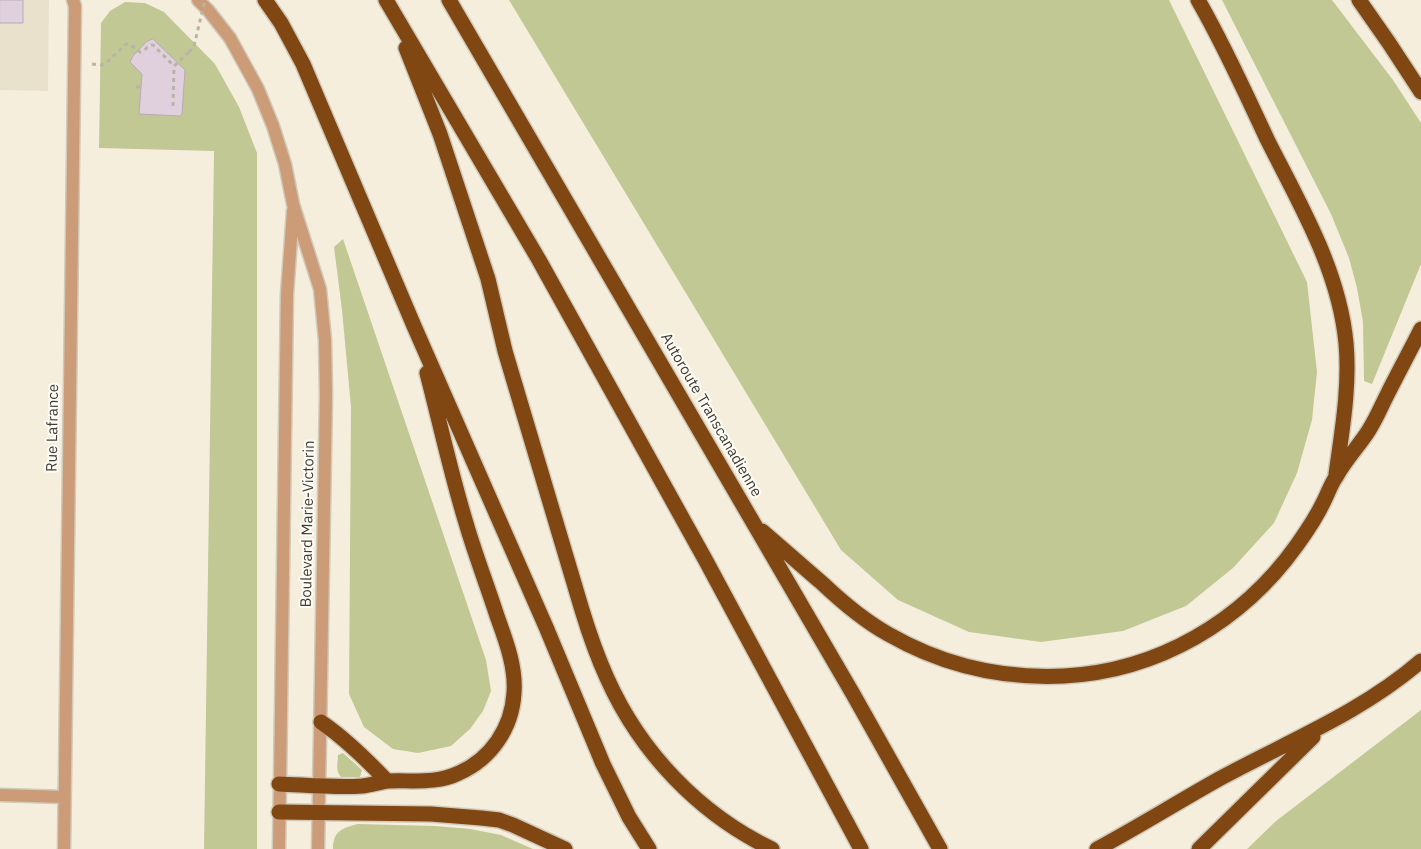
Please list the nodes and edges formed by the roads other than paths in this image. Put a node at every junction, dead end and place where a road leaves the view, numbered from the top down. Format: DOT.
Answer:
graph roads {
  1 [pos="198,0"];
  2 [pos="265,0"];
  3 [pos="449,0"];
  4 [pos="1198,0"];
  5 [pos="1359,0"];
  6 [pos="76,2"];
  7 [pos="388,2"];
  8 [pos="1421,92"];
  9 [pos="293,204"];
  10 [pos="414,326"];
  11 [pos="1421,329"];
  12 [pos="1336,476"];
  13 [pos="753,523"];
  14 [pos="1421,661"];
  15 [pos="321,722"];
  16 [pos="1325,726"];
  17 [pos="387,781"];
  18 [pos="279,784"];
  19 [pos="319,785"];
  20 [pos="0,795"];
  21 [pos="64,797"];
  22 [pos="279,812"];
  23 [pos="318,813"];
  24 [pos="858,844"];
  25 [pos="937,844"];
  26 [pos="64,849"];
  27 [pos="278,849"];
  28 [pos="318,849"];
  29 [pos="565,849"];
  30 [pos="649,849"];
  31 [pos="772,849"];
  32 [pos="1097,849"];
  33 [pos="1199,849"];
  1 -- 9 [label="street, Boulevard Marie-Victorin"];
  2 -- 10 [label="highway"];
  3 -- 13 [label="highway, Autoroute Transcanadienne"];
  4 -- 12 [label="highway"];
  5 -- 8 [label="highway"];
  6 -- 21 [label="street, Rue Lafrance"];
  7 -- 24 [label="highway"];
  7 -- 31 [label="highway"];
  9 -- 15 [label="street, Boulevard Marie-Victorin"];
  9 -- 18 [label="street, Boulevard Marie-Victorin"];
  10 -- 17 [label="highway"];
  10 -- 30 [label="highway"];
  11 -- 12 [label="highway"];
  12 -- 13 [label="highway"];
  13 -- 25 [label="highway, Autoroute Transcanadienne"];
  14 -- 16 [label="highway"];
  15 -- 17 [label="highway"];
  15 -- 19 [label="street, Boulevard Marie-Victorin"];
  16 -- 32 [label="highway"];
  16 -- 33 [label="highway"];
  17 -- 19 [label="highway"];
  18 -- 19 [label="highway"];
  18 -- 22 [label="street, Boulevard Marie-Victorin"];
  19 -- 23 [label="street, Boulevard Marie-Victorin"];
  20 -- 21 [label="street"];
  21 -- 26 [label="street, Rue Lafrance"];
  22 -- 23 [label="highway"];
  22 -- 27 [label="street, Boulevard Marie-Victorin"];
  23 -- 28 [label="street, Boulevard Marie-Victorin"];
  23 -- 29 [label="highway"];
}
